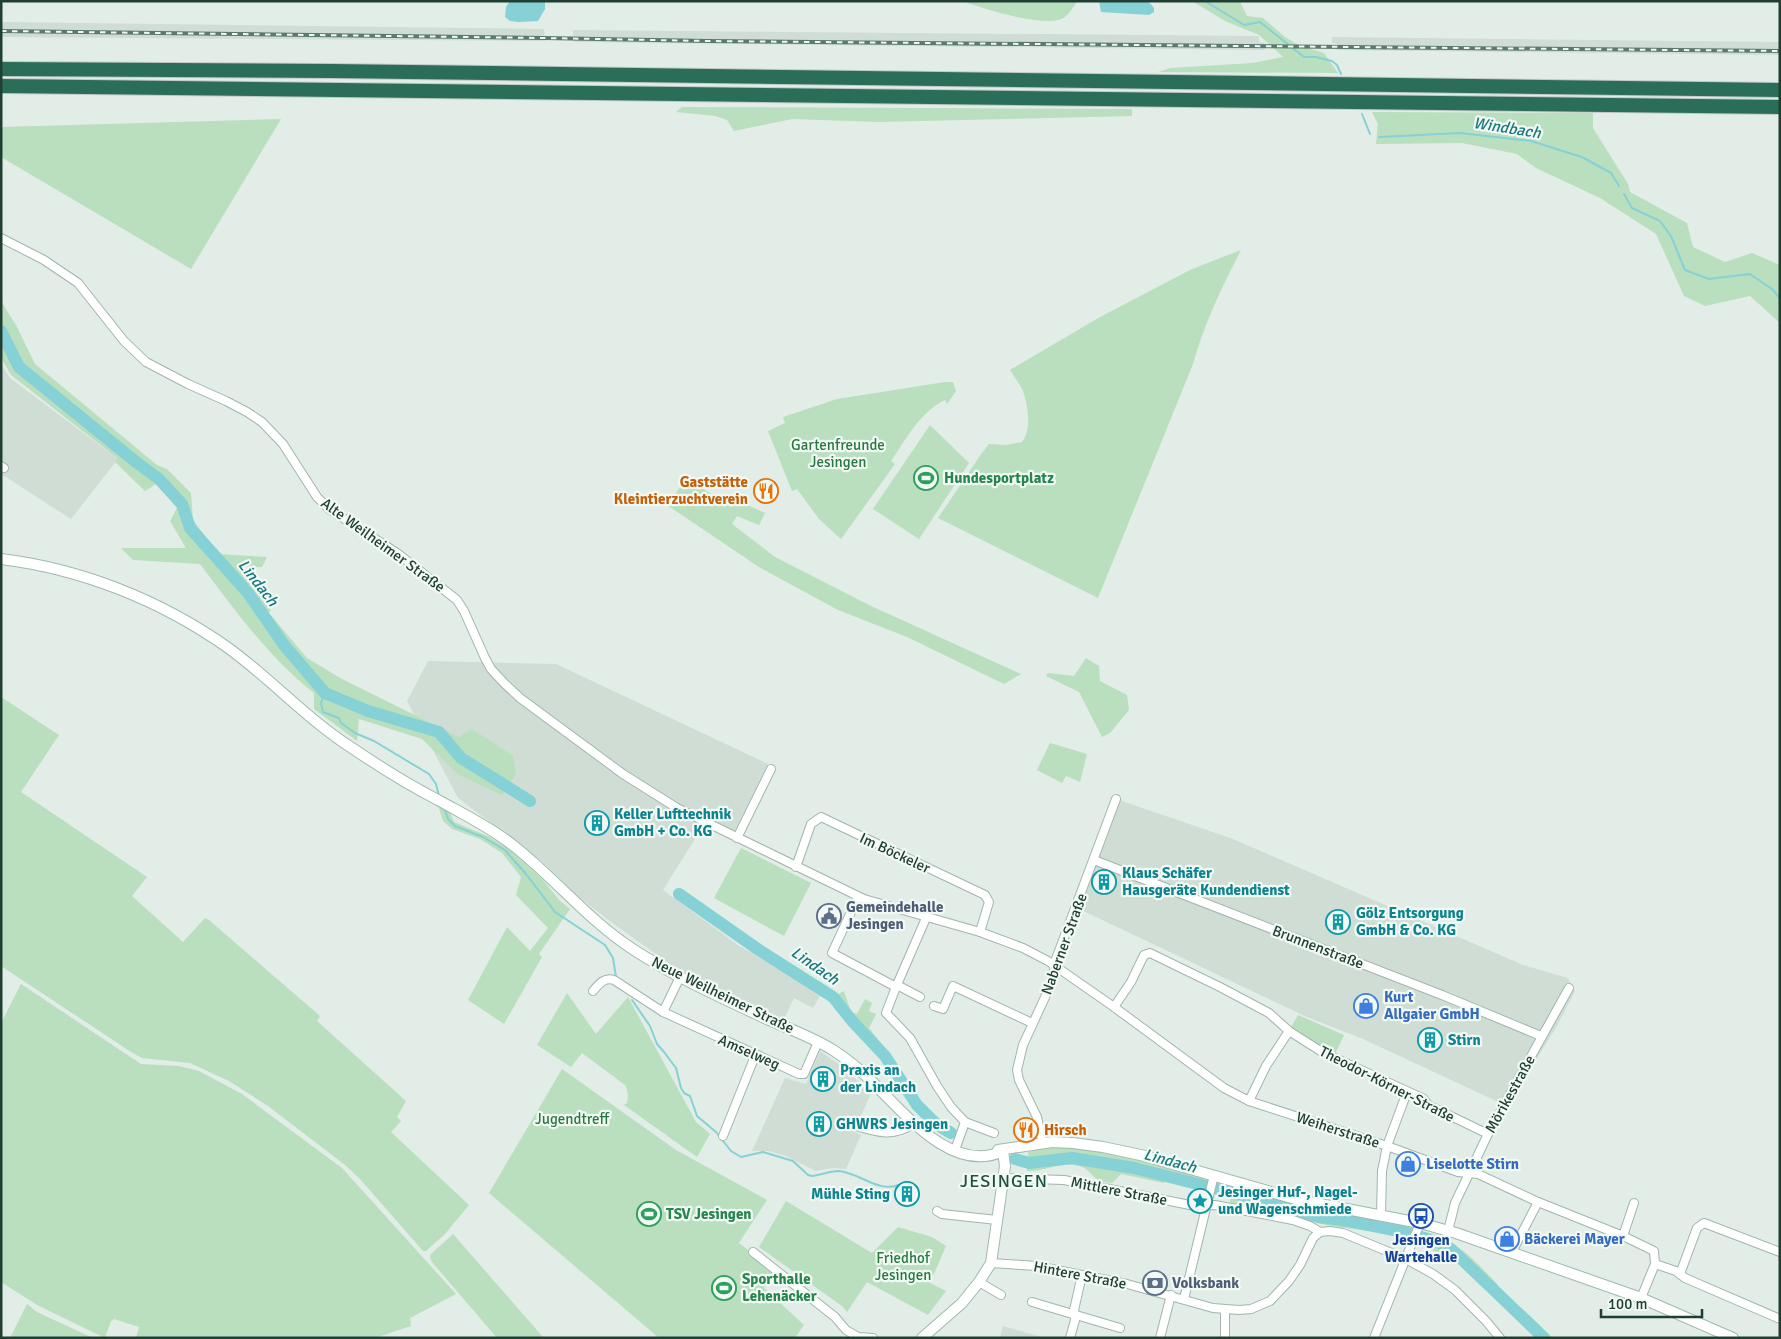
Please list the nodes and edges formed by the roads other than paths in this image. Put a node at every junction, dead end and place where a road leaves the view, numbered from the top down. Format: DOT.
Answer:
graph roads {
  1 [pos="1,69"];
  2 [pos="1,86"];
  3 [pos="1780,90"];
  4 [pos="1780,107"];
  5 [pos="1,238"];
  6 [pos="1,559"];
  7 [pos="771,769"];
  8 [pos="1116,799"];
  9 [pos="737,838"];
  10 [pos="1094,860"];
  11 [pos="796,867"];
  12 [pos="858,897"];
  13 [pos="926,918"];
  14 [pos="980,932"];
  15 [pos="1055,966"];
  16 [pos="680,978"];
  17 [pos="896,986"];
  18 [pos="1569,988"];
  19 [pos="593,991"];
  20 [pos="920,997"];
  21 [pos="934,1006"];
  22 [pos="1114,1007"];
  23 [pos="663,1012"];
  24 [pos="1032,1023"];
  25 [pos="1289,1031"];
  26 [pos="1541,1036"];
  27 [pos="818,1042"];
  28 [pos="755,1056"];
  29 [pos="1407,1092"];
  30 [pos="1249,1100"];
  31 [pos="965,1122"];
  32 [pos="914,1124"];
  33 [pos="856,1126"];
  34 [pos="994,1133"];
  35 [pos="1488,1134"];
  36 [pos="722,1136"];
  37 [pos="1043,1144"];
  38 [pos="1387,1146"];
  39 [pos="954,1150"];
  40 [pos="1003,1150"];
  41 [pos="1469,1173"];
  42 [pos="1003,1178"];
  43 [pos="1213,1179"];
  44 [pos="1538,1202"];
  45 [pos="1634,1203"];
  46 [pos="1206,1206"];
  47 [pos="937,1211"];
  48 [pos="1381,1215"];
  49 [pos="997,1220"];
  50 [pos="1419,1227"];
  51 [pos="1448,1231"];
  52 [pos="1320,1232"];
  53 [pos="1623,1236"];
  54 [pos="753,1252"];
  55 [pos="1512,1252"];
  56 [pos="1780,1252"];
  57 [pos="1408,1255"];
  58 [pos="991,1263"];
  59 [pos="1655,1264"];
  60 [pos="1680,1274"];
  61 [pos="1082,1275"];
  62 [pos="980,1282"];
  63 [pos="1001,1295"];
  64 [pos="1171,1295"];
  65 [pos="1641,1298"];
  66 [pos="1184,1299"];
  67 [pos="1032,1302"];
  68 [pos="1225,1310"];
  69 [pos="1074,1315"];
  70 [pos="1780,1319"];
  71 [pos="1120,1328"];
  72 [pos="1225,1337"];
  73 [pos="873,1338"];
  74 [pos="922,1338"];
  75 [pos="1070,1338"];
  76 [pos="1160,1338"];
  77 [pos="1374,1338"];
  78 [pos="1500,1338"];
  79 [pos="1734,1338"];
  1 -- 3 [label="highway"];
  2 -- 4 [label="highway"];
  5 -- 9 [label="street, Alte Weilheimer Straße"];
  6 -- 16 [label="main road, Neue Weilheimer Straße"];
  7 -- 9 [label="street"];
  8 -- 10 [label="street, Naberner Straße"];
  9 -- 11 [label="street, Alte Weilheimer Straße"];
  10 -- 15 [label="street, Naberner Straße"];
  10 -- 26 [label="street, Brunnenstraße"];
  11 -- 12 [label="street, Alte Weilheimer Straße"];
  11 -- 14 [label="street, Im Böckeler"];
  12 -- 13 [label="street, Alte Weilheimer Straße"];
  12 -- 17 [label="street"];
  13 -- 14 [label="street, Alte Weilheimer Straße"];
  13 -- 17 [label="street"];
  14 -- 15 [label="street, Alte Weilheimer Straße"];
  15 -- 22 [label="street, Weiherstraße"];
  15 -- 24 [label="street, Naberner Straße"];
  16 -- 23 [label="street"];
  16 -- 27 [label="main road, Neue Weilheimer Straße"];
  17 -- 20 [label="street"];
  17 -- 31 [label="street"];
  18 -- 26 [label="street, Mörikestraße"];
  19 -- 23 [label="street, Amselweg"];
  21 -- 24 [label="street"];
  22 -- 25 [label="street, Theodor-Körner-Straße"];
  22 -- 30 [label="street, Weiherstraße"];
  23 -- 28 [label="street, Amselweg"];
  24 -- 37 [label="street, Naberner Straße"];
  25 -- 29 [label="street, Theodor-Körner-Straße"];
  25 -- 30 [label="street"];
  26 -- 35 [label="street, Mörikestraße"];
  27 -- 28 [label="street, Amselweg"];
  27 -- 32 [label="main road, Neue Weilheimer Straße"];
  28 -- 36 [label="street"];
  29 -- 35 [label="street, Theodor-Körner-Straße"];
  29 -- 38 [label="street"];
  30 -- 38 [label="street, Weiherstraße"];
  31 -- 34 [label="street"];
  31 -- 39 [label="street"];
  32 -- 33 [label="street"];
  32 -- 39 [label="main road, Neue Weilheimer Straße"];
  35 -- 41 [label="street, Mörikestraße"];
  37 -- 40 [label="main road, Neue Weilheimer Straße"];
  37 -- 43 [label="main road, Neue Weilheimer Straße"];
  38 -- 41 [label="street, Weiherstraße"];
  38 -- 48 [label="street"];
  39 -- 40 [label="main road, Neue Weilheimer Straße"];
  40 -- 42 [label="main road"];
  41 -- 44 [label="street, Weiherstraße"];
  41 -- 51 [label="street, Mörikestraße"];
  42 -- 46 [label="street, Mittlere Straße"];
  42 -- 49 [label="main road"];
  43 -- 46 [label="street"];
  43 -- 48 [label="main road, Neue Weilheimer Straße"];
  44 -- 53 [label="street, Weiherstraße"];
  44 -- 55 [label="street"];
  45 -- 53 [label="street"];
  46 -- 52 [label="street, Mittlere Straße"];
  46 -- 66 [label="street"];
  47 -- 49 [label="street"];
  48 -- 50 [label="main road, Neue Weilheimer Straße"];
  49 -- 58 [label="main road"];
  50 -- 51 [label="main road, Neue Weilheimer Straße"];
  50 -- 57 [label="street"];
  51 -- 55 [label="main road, Neue Weilheimer Straße"];
  52 -- 57 [label="street, Mittlere Straße"];
  52 -- 68 [label="street, Hintere Straße"];
  53 -- 59 [label="street, Weiherstraße"];
  54 -- 73 [label="street"];
  55 -- 65 [label="main road, Neue Weilheimer Straße"];
  56 -- 60 [label="street"];
  57 -- 77 [label="street"];
  57 -- 78 [label="street, Mittlere Straße"];
  58 -- 61 [label="street, Hintere Straße"];
  58 -- 62 [label="main road"];
  59 -- 60 [label="street"];
  59 -- 65 [label="street"];
  60 -- 70 [label="street"];
  61 -- 64 [label="street, Hintere Straße"];
  61 -- 69 [label="street"];
  62 -- 63 [label="street"];
  62 -- 74 [label="main road"];
  64 -- 66 [label="street, Hintere Straße"];
  64 -- 76 [label="street"];
  65 -- 79 [label="main road, Neue Weilheimer Straße"];
  66 -- 68 [label="street, Hintere Straße"];
  67 -- 69 [label="street"];
  68 -- 72 [label="street"];
  69 -- 71 [label="street"];
  69 -- 75 [label="street"];
}
